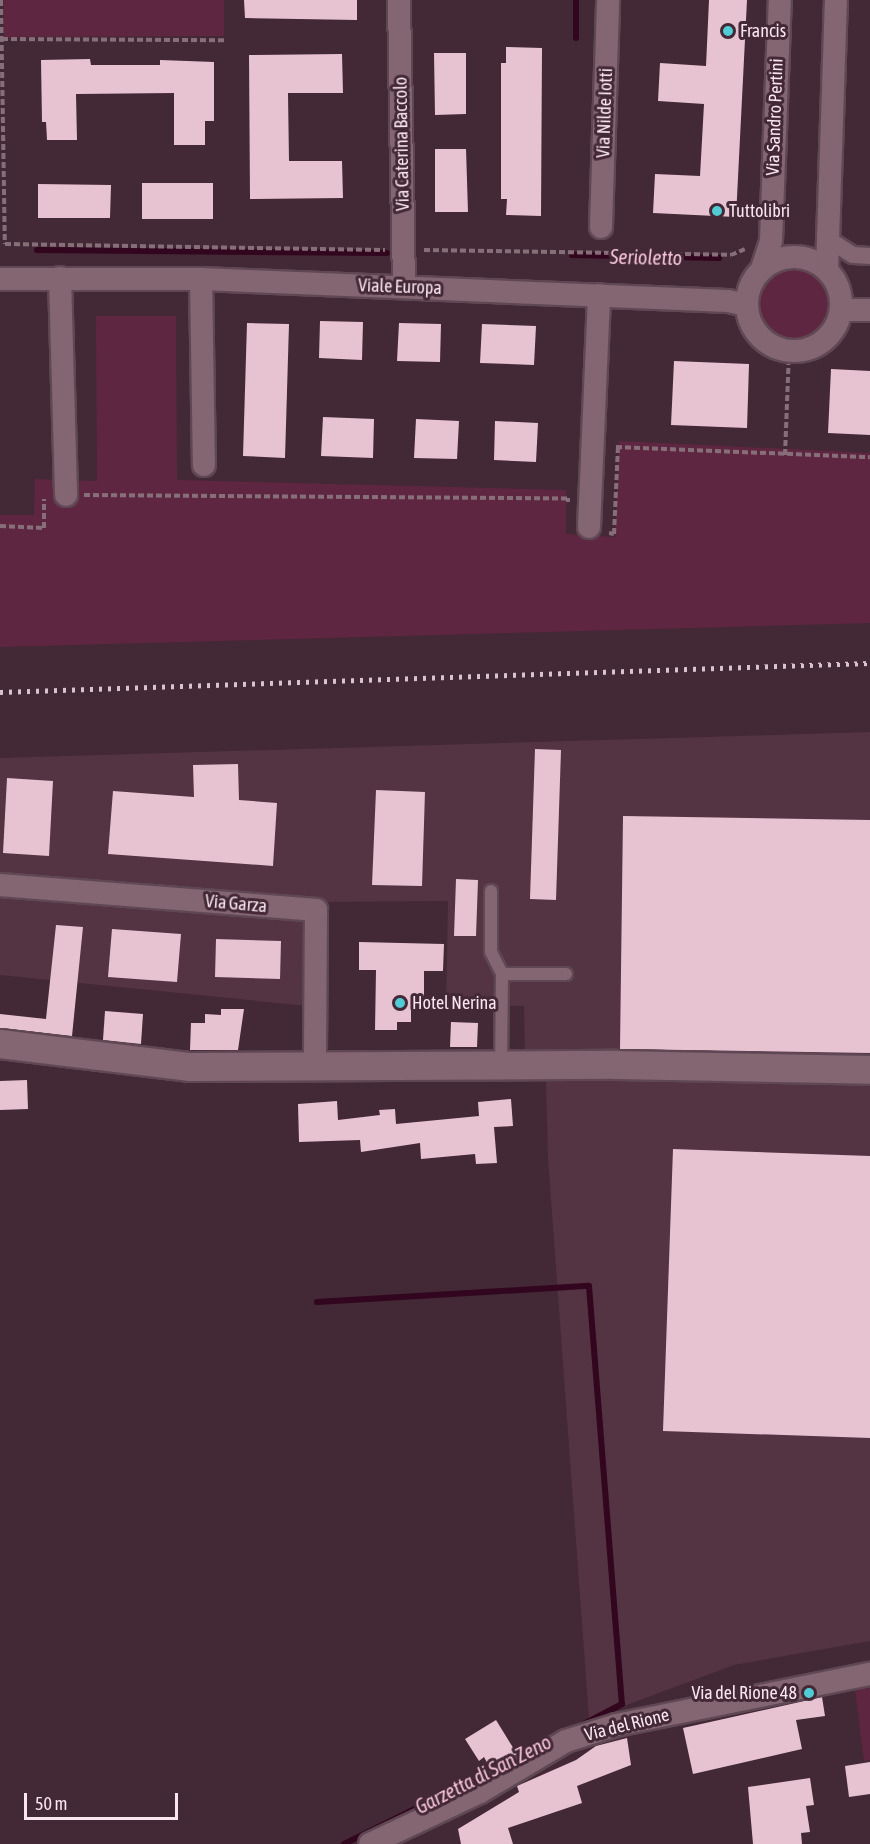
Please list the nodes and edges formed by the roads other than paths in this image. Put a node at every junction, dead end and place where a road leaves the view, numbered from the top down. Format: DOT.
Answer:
graph roads {
  1 [pos="399,0"];
  2 [pos="608,0"];
  3 [pos="780,0"];
  4 [pos="836,0"];
  5 [pos="601,227"];
  6 [pos="825,237"];
  7 [pos="870,256"];
  8 [pos="762,269"];
  9 [pos="827,270"];
  10 [pos="60,278"];
  11 [pos="0,279"];
  12 [pos="201,279"];
  13 [pos="404,287"];
  14 [pos="599,295"];
  15 [pos="747,305"];
  16 [pos="842,310"];
  17 [pos="870,310"];
  18 [pos="204,465"];
  19 [pos="66,495"];
  20 [pos="596,530"];
  21 [pos="0,885"];
  22 [pos="491,891"];
  23 [pos="502,974"];
  24 [pos="566,974"];
  25 [pos="0,1044"];
  26 [pos="501,1065"];
  27 [pos="315,1068"];
  28 [pos="870,1070"];
  29 [pos="870,1674"];
  30 [pos="370,1844"];
  1 -- 13 [label="street, Via Caterina Baccolo"];
  2 -- 5 [label="street, Via Nilde Iotti"];
  3 -- 8 [label="street, Via Sandro Pertini"];
  4 -- 6 [label="street"];
  6 -- 7 [label="street"];
  6 -- 9 [label="street"];
  8 -- 9 [label="street"];
  8 -- 15 [label="street"];
  9 -- 16 [label="street"];
  10 -- 11 [label="street, Viale Europa"];
  10 -- 12 [label="street, Viale Europa"];
  10 -- 19 [label="street"];
  12 -- 13 [label="street, Viale Europa"];
  12 -- 18 [label="street"];
  13 -- 14 [label="street, Viale Europa"];
  14 -- 15 [label="street, Viale Europa"];
  14 -- 20 [label="street"];
  15 -- 16 [label="street"];
  16 -- 17 [label="street"];
  21 -- 27 [label="street, Via Garza"];
  22 -- 23 [label="lane"];
  23 -- 24 [label="lane"];
  23 -- 26 [label="lane"];
  25 -- 27 [label="street"];
  26 -- 27 [label="street"];
  26 -- 28 [label="street"];
  29 -- 30 [label="street, Via del Rione"];
}
